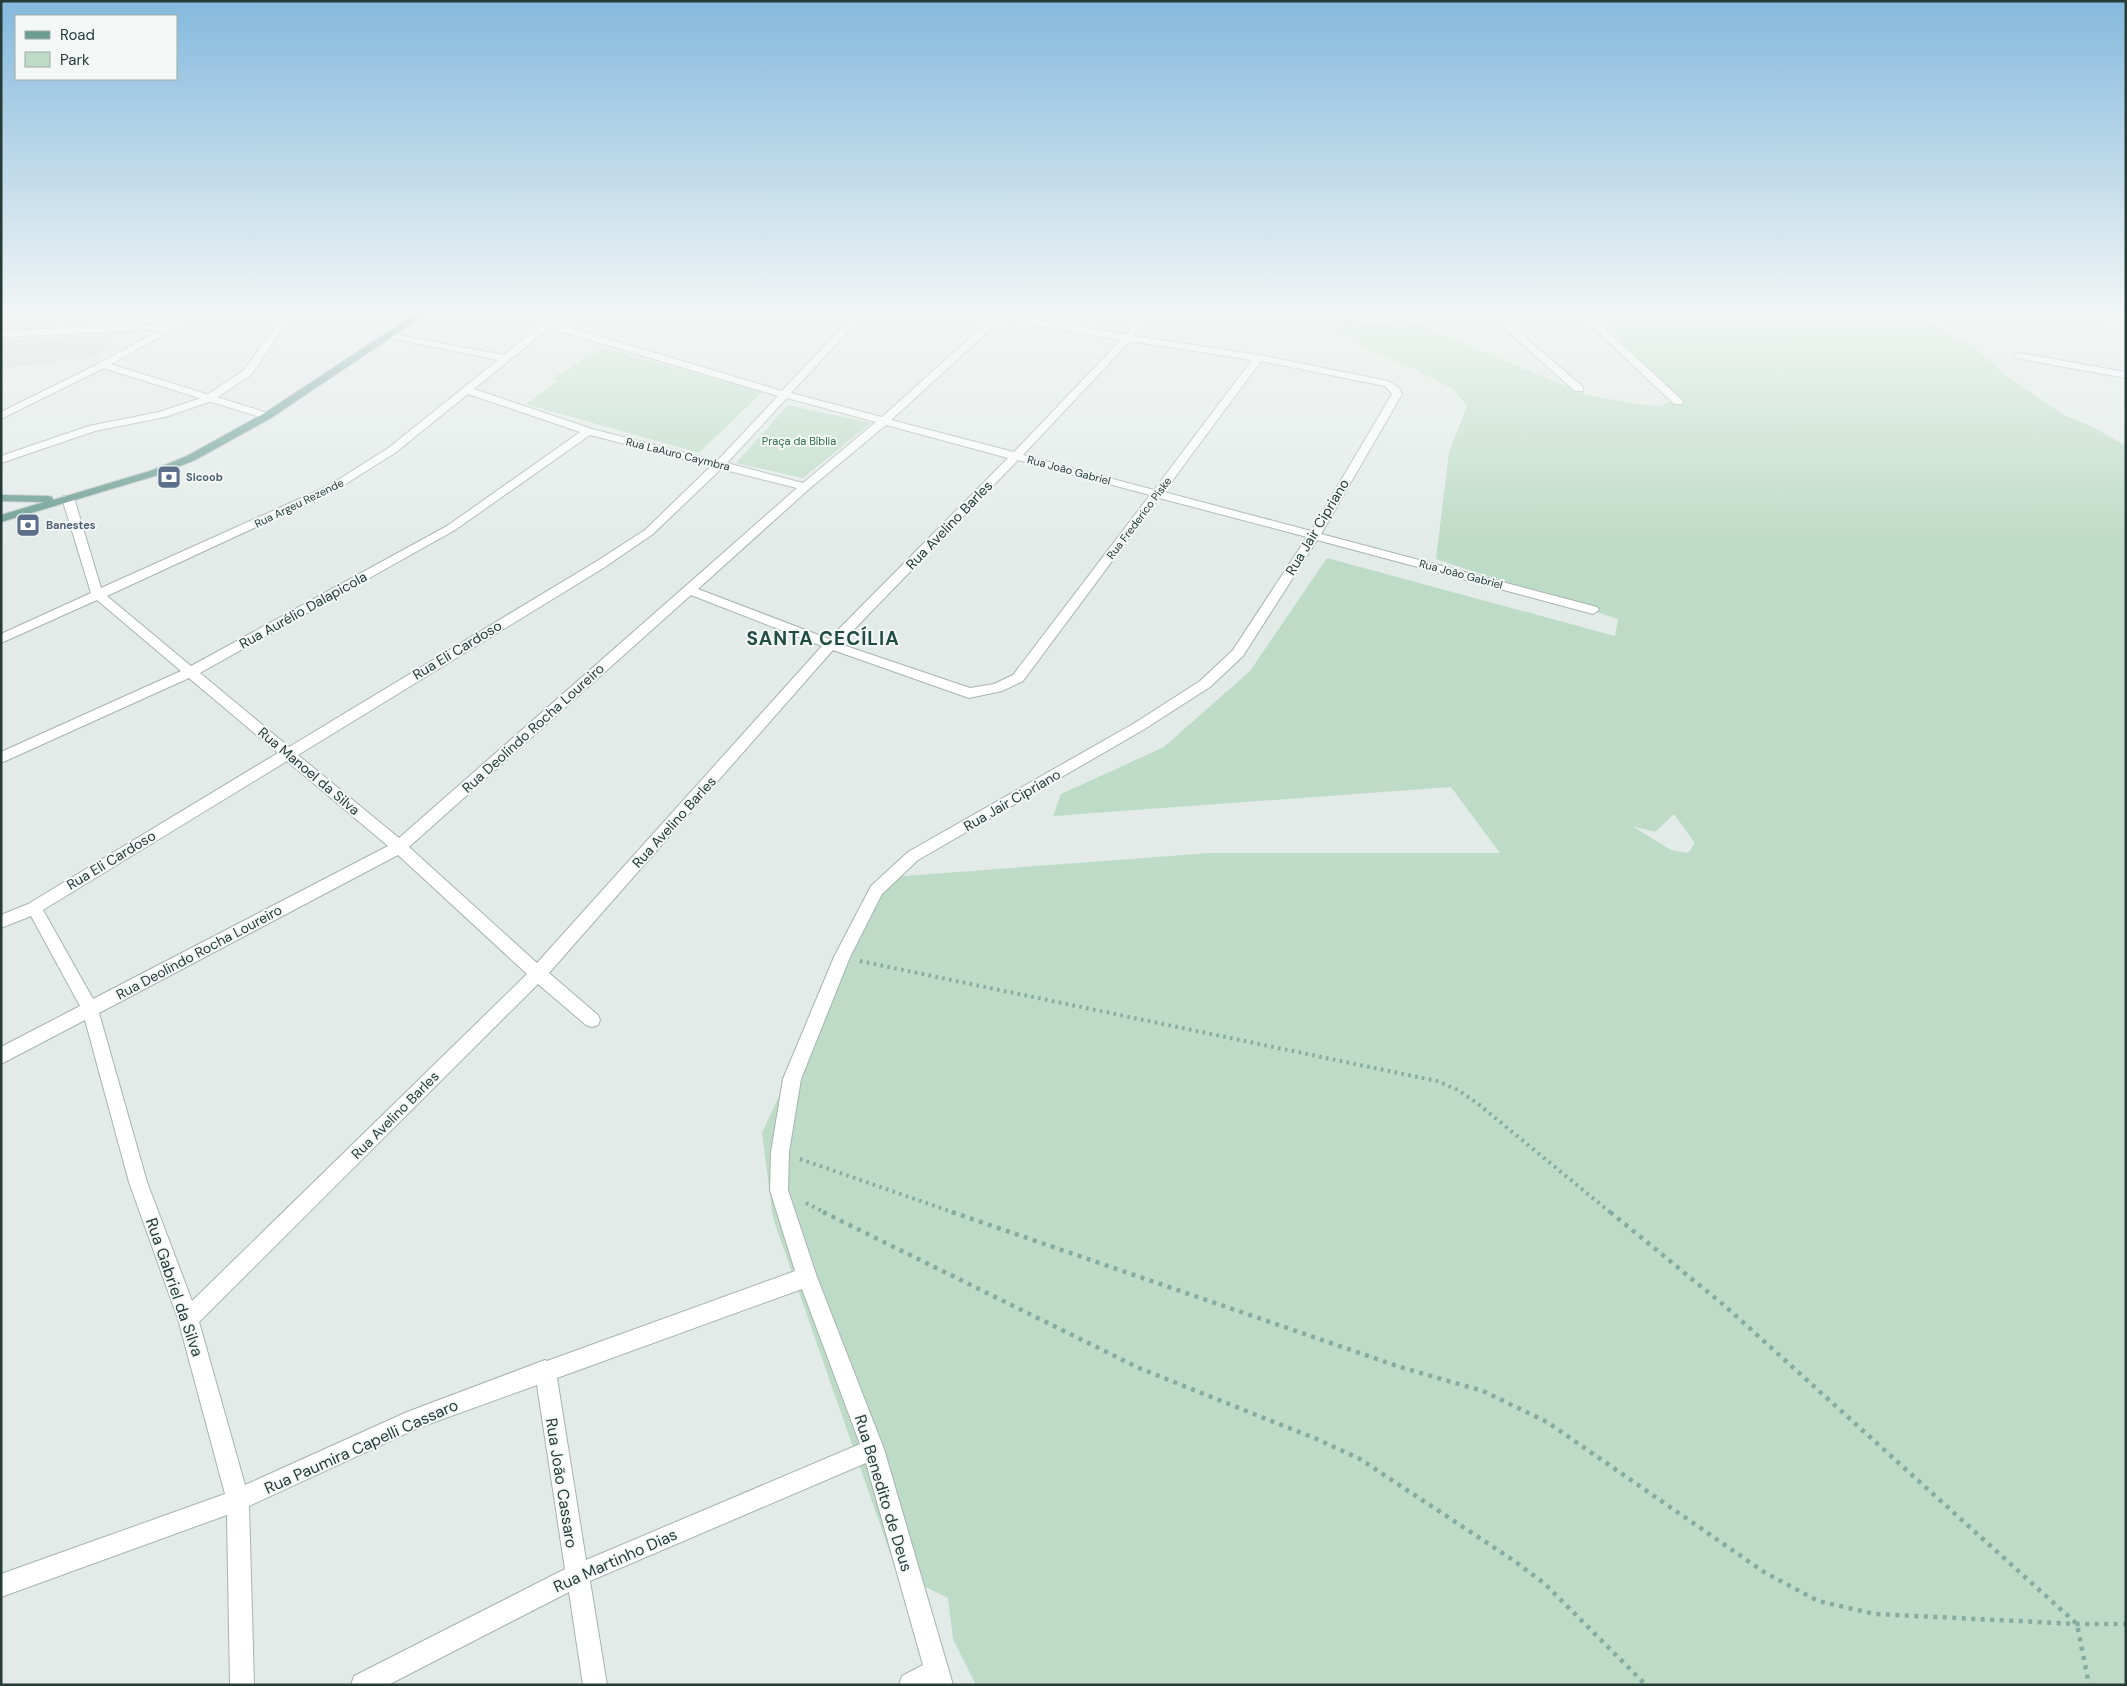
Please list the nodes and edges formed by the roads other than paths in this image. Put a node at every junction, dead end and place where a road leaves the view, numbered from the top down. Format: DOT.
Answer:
graph roads {
  1 [pos="52,391"];
  2 [pos="182,391"];
  3 [pos="220,391"];
  4 [pos="305,391"];
  5 [pos="466,391"];
  6 [pos="469,391"];
  7 [pos="771,391"];
  8 [pos="790,391"];
  9 [pos="918,391"];
  10 [pos="1078,391"];
  11 [pos="1234,391"];
  12 [pos="1395,391"];
  13 [pos="1666,391"];
  14 [pos="786,395"];
  15 [pos="208,399"];
  16 [pos="1678,402"];
  17 [pos="1,416"];
  18 [pos="267,416"];
  19 [pos="884,421"];
  20 [pos="588,432"];
  21 [pos="1016,456"];
  22 [pos="1,460"];
  23 [pos="720,464"];
  24 [pos="805,487"];
  25 [pos="1157,494"];
  26 [pos="1,498"];
  27 [pos="65,498"];
  28 [pos="1,519"];
  29 [pos="1314,535"];
  30 [pos="688,590"];
  31 [pos="97,594"];
  32 [pos="1593,610"];
  33 [pos="1,639"];
  34 [pos="831,645"];
  35 [pos="191,672"];
  36 [pos="288,753"];
  37 [pos="1,758"];
  38 [pos="399,847"];
  39 [pos="34,908"];
  40 [pos="1,922"];
  41 [pos="538,974"];
  42 [pos="90,1009"];
  43 [pos="592,1020"];
  44 [pos="1,1056"];
  45 [pos="807,1277"];
  46 [pos="188,1320"];
  47 [pos="545,1370"];
  48 [pos="873,1449"];
  49 [pos="238,1500"];
  50 [pos="576,1575"];
  51 [pos="1,1586"];
  52 [pos="938,1678"];
  53 [pos="242,1685"];
  54 [pos="363,1685"];
  55 [pos="595,1685"];
  56 [pos="911,1685"];
  1 -- 17 [label="street"];
  2 -- 15 [label="street"];
  3 -- 15 [label="street"];
  4 -- 18 [label="main road"];
  5 -- 31 [label="street, Rua Argeu Rezende"];
  6 -- 20 [label="street, Rua LaAuro Caymbra"];
  7 -- 14 [label="street, Rua João Gabriel"];
  8 -- 14 [label="street, Rua Eli Cardoso"];
  9 -- 19 [label="street, Rua Deolindo Rocha Loureiro"];
  10 -- 21 [label="street, Rua Avelino Barles"];
  11 -- 25 [label="street, Rua Frederico Piske"];
  12 -- 29 [label="street, Rua Jair Cipriano"];
  13 -- 16 [label="street"];
  14 -- 19 [label="street, Rua João Gabriel"];
  14 -- 23 [label="street, Rua Eli Cardoso"];
  15 -- 18 [label="street"];
  15 -- 22 [label="street"];
  18 -- 27 [label="main road"];
  19 -- 21 [label="street, Rua João Gabriel"];
  19 -- 24 [label="street, Rua Deolindo Rocha Loureiro"];
  20 -- 23 [label="street, Rua LaAuro Caymbra"];
  20 -- 35 [label="street, Rua Aurélio Dalapicola"];
  21 -- 25 [label="street, Rua João Gabriel"];
  21 -- 34 [label="street, Rua Avelino Barles"];
  23 -- 24 [label="street, Rua LaAuro Caymbra"];
  23 -- 36 [label="street, Rua Eli Cardoso"];
  24 -- 30 [label="street, Rua Deolindo Rocha Loureiro"];
  25 -- 29 [label="street, Rua João Gabriel"];
  25 -- 34 [label="street, Rua Frederico Piske"];
  26 -- 27 [label="main road"];
  27 -- 28 [label="main road"];
  27 -- 31 [label="street"];
  29 -- 32 [label="street, Rua João Gabriel"];
  29 -- 45 [label="street, Rua Jair Cipriano"];
  30 -- 34 [label="street"];
  30 -- 38 [label="street, Rua Deolindo Rocha Loureiro"];
  31 -- 33 [label="street, Rua Argeu Rezende"];
  31 -- 35 [label="street, Rua Manoel da Silva"];
  34 -- 41 [label="street, Rua Avelino Barles"];
  35 -- 36 [label="street, Rua Manoel da Silva"];
  35 -- 37 [label="street, Rua Aurélio Dalapicola"];
  36 -- 38 [label="street, Rua Manoel da Silva"];
  36 -- 39 [label="street, Rua Eli Cardoso"];
  38 -- 41 [label="street, Rua Manoel da Silva"];
  38 -- 42 [label="street, Rua Deolindo Rocha Loureiro"];
  39 -- 40 [label="street, Rua Eli Cardoso"];
  39 -- 42 [label="street, Rua Gabriel da Silva"];
  41 -- 43 [label="street, Rua Manoel da Silva"];
  41 -- 46 [label="street, Rua Avelino Barles"];
  42 -- 44 [label="street, Rua Deolindo Rocha Loureiro"];
  42 -- 46 [label="street, Rua Gabriel da Silva"];
  45 -- 47 [label="street, Rua Paumira Capelli Cassaro"];
  45 -- 48 [label="street, Rua Benedito de Deus"];
  46 -- 49 [label="street, Rua Gabriel da Silva"];
  47 -- 49 [label="street, Rua Paumira Capelli Cassaro"];
  47 -- 50 [label="street, Rua João Cassaro"];
  48 -- 50 [label="street, Rua Martinho Dias"];
  48 -- 52 [label="street, Rua Benedito de Deus"];
  49 -- 51 [label="street, Rua Paumira Capelli Cassaro"];
  49 -- 53 [label="street, Rua Gabriel da Silva"];
  50 -- 54 [label="street, Rua Martinho Dias"];
  50 -- 55 [label="street, Rua João Cassaro"];
  52 -- 56 [label="street"];
}
